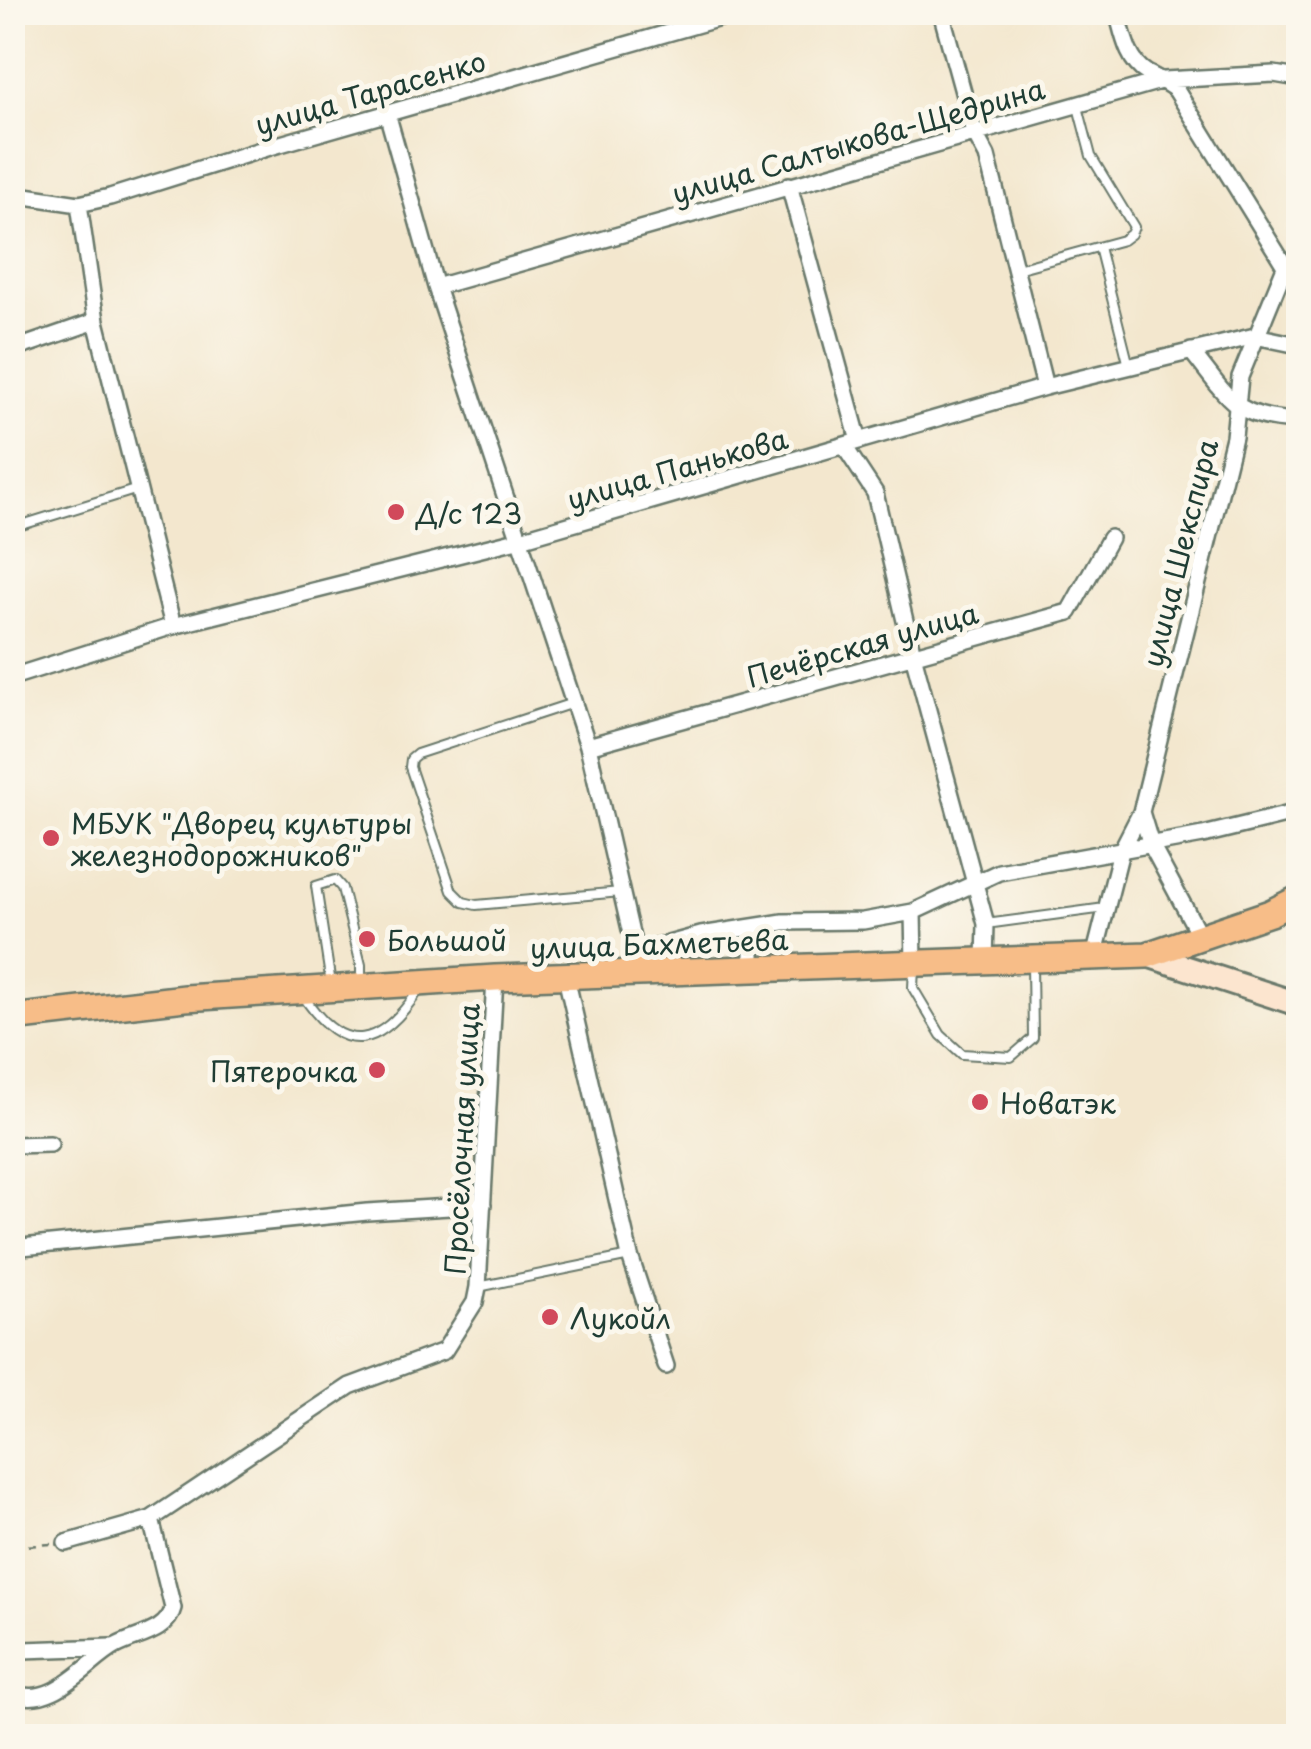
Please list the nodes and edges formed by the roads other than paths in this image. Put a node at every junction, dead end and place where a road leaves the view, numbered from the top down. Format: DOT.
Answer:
graph roads {
  1 [pos="742,12"];
  2 [pos="940,12"];
  3 [pos="1117,12"];
  4 [pos="1298,78"];
  5 [pos="1164,80"];
  6 [pos="1077,104"];
  7 [pos="386,113"];
  8 [pos="974,132"];
  9 [pos="789,185"];
  10 [pos="12,194"];
  11 [pos="79,204"];
  12 [pos="1098,247"];
  13 [pos="1285,267"];
  14 [pos="1016,270"];
  15 [pos="1298,287"];
  16 [pos="436,288"];
  17 [pos="96,321"];
  18 [pos="1255,336"];
  19 [pos="1298,345"];
  20 [pos="12,350"];
  21 [pos="1191,351"];
  22 [pos="1130,366"];
  23 [pos="1045,388"];
  24 [pos="1237,408"];
  25 [pos="1298,421"];
  26 [pos="852,443"];
  27 [pos="138,489"];
  28 [pos="12,528"];
  29 [pos="1110,538"];
  30 [pos="518,540"];
  31 [pos="173,626"];
  32 [pos="913,656"];
  33 [pos="12,676"];
  34 [pos="573,704"];
  35 [pos="588,746"];
  36 [pos="1140,812"];
  37 [pos="1298,812"];
  38 [pos="1151,845"];
  39 [pos="1121,851"];
  40 [pos="976,881"];
  41 [pos="622,892"];
  42 [pos="1298,898"];
  43 [pos="1106,908"];
  44 [pos="913,912"];
  45 [pos="986,924"];
  46 [pos="752,928"];
  47 [pos="1201,938"];
  48 [pos="1148,955"];
  49 [pos="1094,956"];
  50 [pos="1032,959"];
  51 [pos="985,960"];
  52 [pos="638,963"];
  53 [pos="914,963"];
  54 [pos="752,969"];
  55 [pos="566,977"];
  56 [pos="495,978"];
  57 [pos="424,983"];
  58 [pos="361,987"];
  59 [pos="331,989"];
  60 [pos="299,991"];
  61 [pos="1298,1004"];
  62 [pos="12,1018"];
  63 [pos="50,1144"];
  64 [pos="12,1145"];
  65 [pos="483,1206"];
  66 [pos="12,1248"];
  67 [pos="630,1256"];
  68 [pos="478,1287"];
  69 [pos="666,1366"];
  70 [pos="152,1518"];
  71 [pos="66,1543"];
  72 [pos="112,1647"];
  73 [pos="12,1655"];
  74 [pos="12,1692"];
  1 -- 7 [label="street, улица Тарасенко"];
  2 -- 8 [label="street"];
  3 -- 5 [label="street"];
  4 -- 5 [label="street, улица Салтыкова-Щедрина"];
  5 -- 6 [label="street, улица Салтыкова-Щедрина"];
  5 -- 13 [label="street"];
  6 -- 8 [label="street, улица Салтыкова-Щедрина"];
  6 -- 12 [label="lane"];
  7 -- 11 [label="street, улица Тарасенко"];
  7 -- 16 [label="street"];
  8 -- 9 [label="street, улица Салтыкова-Щедрина"];
  8 -- 14 [label="street"];
  9 -- 16 [label="street, улица Салтыкова-Щедрина"];
  9 -- 26 [label="street"];
  10 -- 11 [label="street, улица Тарасенко"];
  11 -- 17 [label="street"];
  12 -- 14 [label="lane"];
  12 -- 22 [label="lane"];
  13 -- 15 [label="street"];
  13 -- 18 [label="street, улица Шекспира"];
  14 -- 23 [label="street"];
  16 -- 30 [label="street"];
  17 -- 20 [label="street"];
  17 -- 27 [label="street"];
  18 -- 19 [label="street, улица Панькова"];
  18 -- 21 [label="street, улица Панькова"];
  18 -- 24 [label="street, улица Шекспира"];
  21 -- 22 [label="street, улица Панькова"];
  21 -- 24 [label="street"];
  22 -- 23 [label="street, улица Панькова"];
  23 -- 26 [label="street, улица Панькова"];
  24 -- 25 [label="street"];
  24 -- 36 [label="street, улица Шекспира"];
  26 -- 30 [label="street, улица Панькова"];
  26 -- 32 [label="street"];
  27 -- 28 [label="lane"];
  27 -- 31 [label="street"];
  29 -- 32 [label="street, Печёрская улица"];
  30 -- 31 [label="street, улица Панькова"];
  30 -- 34 [label="street"];
  31 -- 33 [label="street, улица Панькова"];
  32 -- 35 [label="street, Печёрская улица"];
  32 -- 40 [label="street"];
  34 -- 35 [label="street"];
  34 -- 41 [label="lane"];
  35 -- 41 [label="street"];
  36 -- 38 [label="street"];
  36 -- 39 [label="street, улица Шекспира"];
  37 -- 38 [label="street"];
  38 -- 39 [label="street"];
  38 -- 47 [label="street"];
  39 -- 40 [label="street"];
  39 -- 43 [label="street, улица Шекспира"];
  40 -- 44 [label="street"];
  40 -- 45 [label="street"];
  41 -- 52 [label="street"];
  42 -- 47 [label="main road, улица Бахметьева"];
  43 -- 45 [label="lane"];
  43 -- 49 [label="street, улица Шекспира"];
  44 -- 46 [label="street"];
  44 -- 53 [label="street"];
  45 -- 51 [label="street"];
  46 -- 52 [label="street"];
  46 -- 54 [label="street"];
  47 -- 48 [label="main road, улица Бахметьева"];
  48 -- 49 [label="main road, улица Бахметьева"];
  48 -- 61 [label="main road"];
  49 -- 50 [label="main road, улица Бахметьева"];
  50 -- 51 [label="main road, улица Бахметьева"];
  50 -- 53 [label="lane"];
  51 -- 53 [label="main road, улица Бахметьева"];
  52 -- 54 [label="main road, улица Бахметьева"];
  52 -- 55 [label="main road, улица Бахметьева"];
  53 -- 54 [label="main road, улица Бахметьева"];
  55 -- 56 [label="main road, улица Бахметьева"];
  55 -- 67 [label="street"];
  56 -- 57 [label="main road, улица Бахметьева"];
  56 -- 65 [label="street, Просёлочная улица"];
  57 -- 58 [label="main road, улица Бахметьева"];
  57 -- 60 [label="lane"];
  58 -- 59 [label="main road, улица Бахметьева"];
  58 -- 59 [label="lane"];
  59 -- 60 [label="main road, улица Бахметьева"];
  60 -- 62 [label="main road, улица Бахметьева"];
  63 -- 64 [label="street"];
  65 -- 66 [label="street"];
  65 -- 68 [label="street, Просёлочная улица"];
  67 -- 68 [label="lane"];
  67 -- 69 [label="street"];
  68 -- 70 [label="street, Просёлочная улица"];
  70 -- 71 [label="street, Просёлочная улица"];
  70 -- 72 [label="street"];
  72 -- 73 [label="street"];
  72 -- 74 [label="street"];
}
